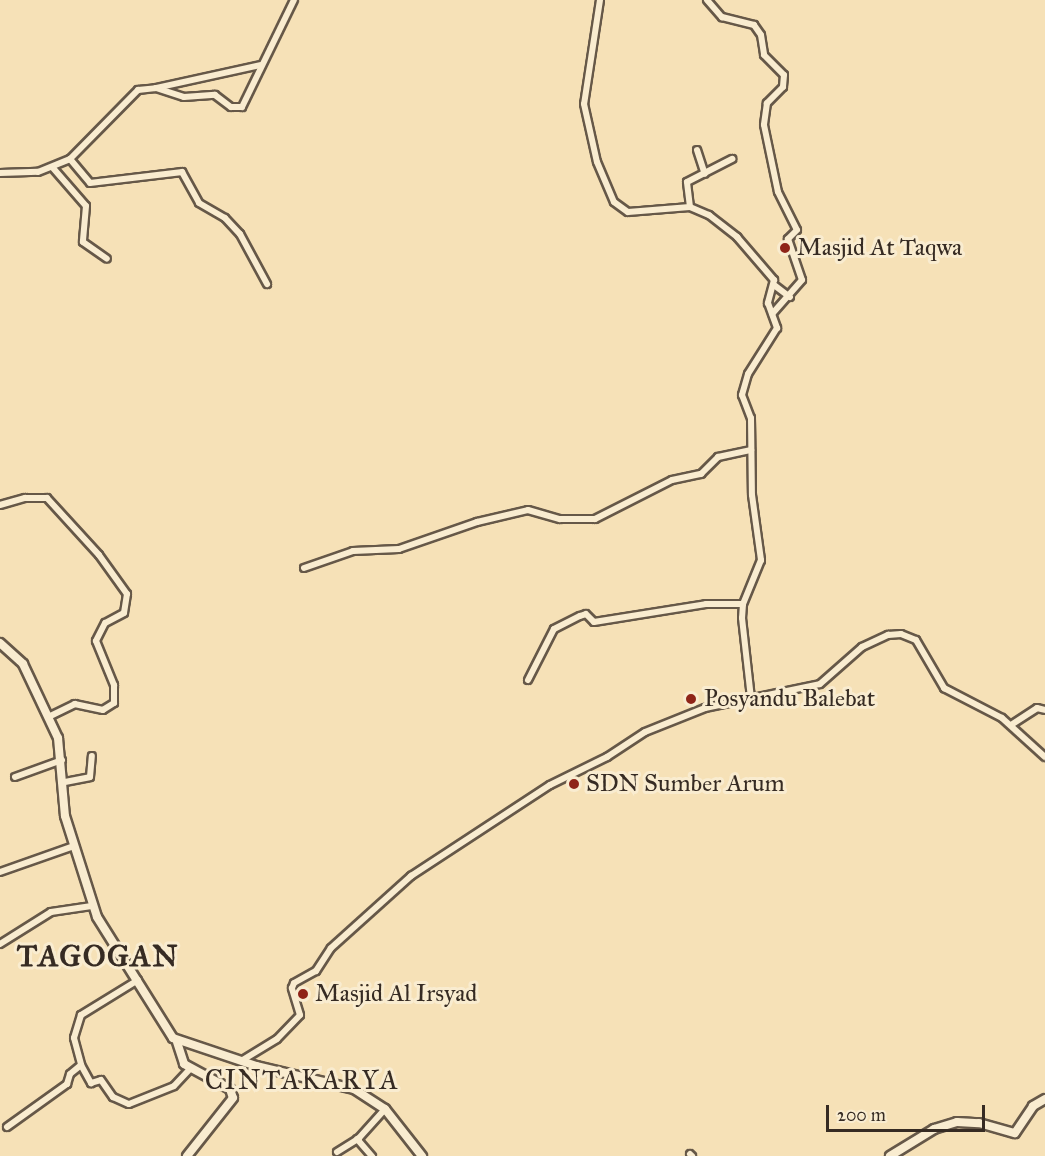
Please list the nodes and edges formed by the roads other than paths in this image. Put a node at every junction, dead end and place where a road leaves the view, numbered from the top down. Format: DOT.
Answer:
graph roads {
  1 [pos="294,0"];
  2 [pos="600,0"];
  3 [pos="707,0"];
  4 [pos="261,65"];
  5 [pos="156,88"];
  6 [pos="697,150"];
  7 [pos="70,159"];
  8 [pos="732,159"];
  9 [pos="52,168"];
  10 [pos="0,173"];
  11 [pos="705,174"];
  12 [pos="690,207"];
  13 [pos="107,259"];
  14 [pos="267,284"];
  15 [pos="774,285"];
  16 [pos="790,297"];
  17 [pos="772,314"];
  18 [pos="752,450"];
  19 [pos="0,505"];
  20 [pos="304,568"];
  21 [pos="743,604"];
  22 [pos="0,643"];
  23 [pos="528,680"];
  24 [pos="751,698"];
  25 [pos="1045,710"];
  26 [pos="50,716"];
  27 [pos="1011,725"];
  28 [pos="92,756"];
  29 [pos="1045,757"];
  30 [pos="63,759"];
  31 [pos="15,777"];
  32 [pos="65,782"];
  33 [pos="74,846"];
  34 [pos="1,869"];
  35 [pos="92,906"];
  36 [pos="0,944"];
  37 [pos="138,980"];
  38 [pos="177,1042"];
  39 [pos="241,1061"];
  40 [pos="81,1065"];
  41 [pos="190,1069"];
  42 [pos="1045,1099"];
  43 [pos="385,1109"];
  44 [pos="7,1127"];
  45 [pos="357,1139"];
  46 [pos="337,1152"];
  47 [pos="187,1156"];
  48 [pos="372,1156"];
  49 [pos="422,1156"];
  50 [pos="890,1156"];
  1 -- 4 [label="street"];
  2 -- 12 [label="street"];
  3 -- 16 [label="street"];
  4 -- 5 [label="street"];
  4 -- 5 [label="street"];
  5 -- 7 [label="street"];
  6 -- 11 [label="street"];
  7 -- 9 [label="street"];
  7 -- 14 [label="street"];
  8 -- 11 [label="street"];
  9 -- 10 [label="street"];
  9 -- 13 [label="street"];
  11 -- 12 [label="street"];
  12 -- 15 [label="street"];
  15 -- 16 [label="street"];
  15 -- 17 [label="street"];
  16 -- 17 [label="street"];
  17 -- 18 [label="street"];
  18 -- 20 [label="street"];
  18 -- 21 [label="street"];
  19 -- 26 [label="street"];
  21 -- 23 [label="street"];
  21 -- 24 [label="street"];
  22 -- 26 [label="main road"];
  24 -- 27 [label="street"];
  24 -- 39 [label="street"];
  25 -- 27 [label="street"];
  26 -- 30 [label="main road"];
  27 -- 29 [label="street"];
  28 -- 32 [label="street"];
  30 -- 31 [label="street"];
  30 -- 32 [label="main road"];
  32 -- 33 [label="main road"];
  33 -- 34 [label="street"];
  33 -- 35 [label="main road"];
  35 -- 36 [label="street"];
  35 -- 37 [label="main road"];
  37 -- 38 [label="main road"];
  37 -- 40 [label="street"];
  38 -- 39 [label="main road"];
  38 -- 41 [label="main road"];
  39 -- 43 [label="main road"];
  40 -- 41 [label="street"];
  40 -- 44 [label="street"];
  41 -- 47 [label="main road"];
  42 -- 50 [label="main road"];
  43 -- 45 [label="street"];
  43 -- 49 [label="main road"];
  45 -- 46 [label="street"];
  45 -- 48 [label="street"];
}
